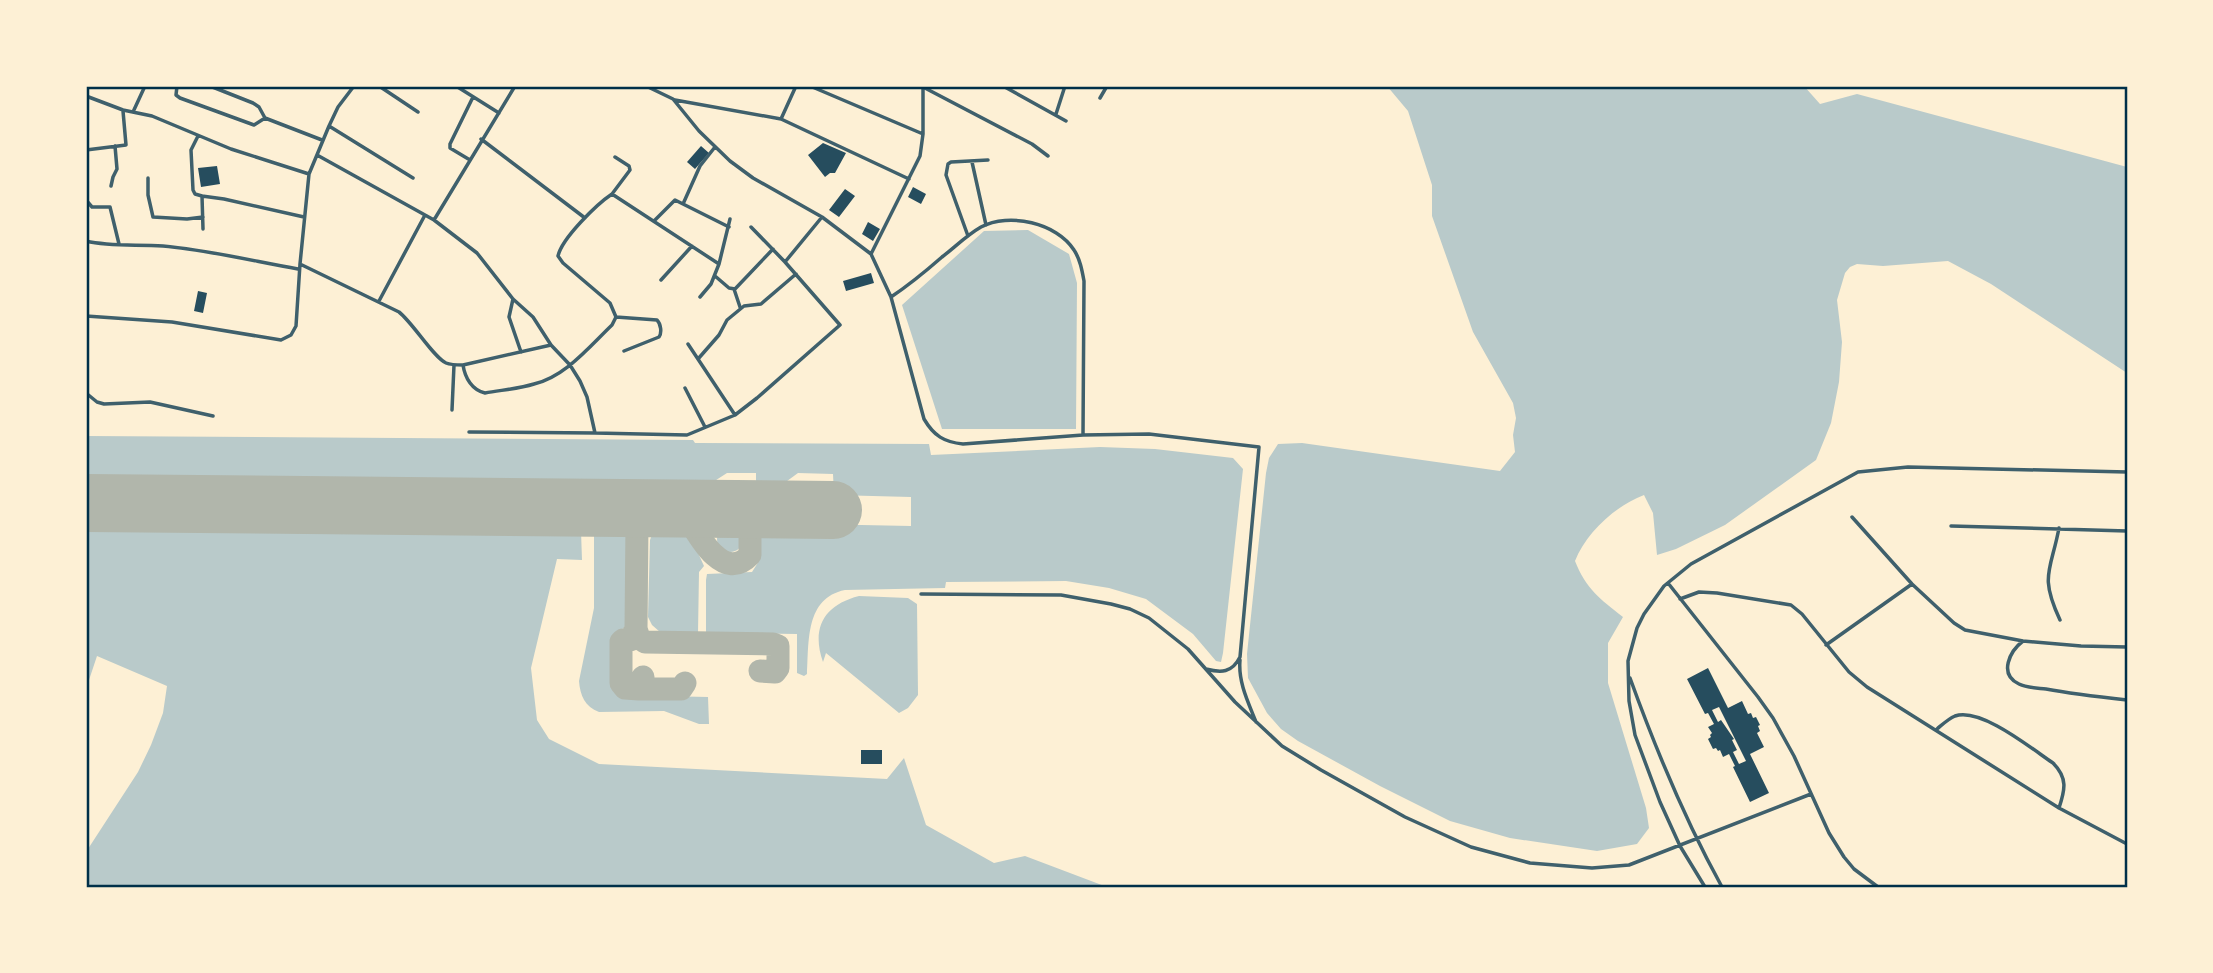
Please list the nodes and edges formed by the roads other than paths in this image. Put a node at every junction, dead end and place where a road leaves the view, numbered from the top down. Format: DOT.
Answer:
graph roads {
  1 [pos="145,86"];
  2 [pos="177,86"];
  3 [pos="210,86"];
  4 [pos="354,86"];
  5 [pos="379,86"];
  6 [pos="456,86"];
  7 [pos="515,86"];
  8 [pos="646,86"];
  9 [pos="659,86"];
  10 [pos="796,86"];
  11 [pos="810,86"];
  12 [pos="922,86"];
  13 [pos="1003,86"];
  14 [pos="1065,86"];
  15 [pos="1108,86"];
  16 [pos="657,91"];
  17 [pos="86,96"];
  18 [pos="473,97"];
  19 [pos="1100,98"];
  20 [pos="673,99"];
  21 [pos="123,110"];
  22 [pos="133,112"];
  23 [pos="418,112"];
  24 [pos="499,113"];
  25 [pos="1056,114"];
  26 [pos="265,118"];
  27 [pos="781,119"];
  28 [pos="1066,121"];
  29 [pos="328,126"];
  30 [pos="923,134"];
  31 [pos="198,135"];
  32 [pos="481,139"];
  33 [pos="322,140"];
  34 [pos="115,146"];
  35 [pos="715,147"];
  36 [pos="86,150"];
  37 [pos="317,155"];
  38 [pos="1048,156"];
  39 [pos="615,157"];
  40 [pos="470,160"];
  41 [pos="988,160"];
  42 [pos="972,162"];
  43 [pos="309,174"];
  44 [pos="148,178"];
  45 [pos="413,178"];
  46 [pos="909,178"];
  47 [pos="111,186"];
  48 [pos="612,194"];
  49 [pos="202,196"];
  50 [pos="86,200"];
  51 [pos="683,204"];
  52 [pos="425,215"];
  53 [pos="203,217"];
  54 [pos="822,217"];
  55 [pos="304,218"];
  56 [pos="585,218"];
  57 [pos="730,219"];
  58 [pos="434,220"];
  59 [pos="654,221"];
  60 [pos="986,225"];
  61 [pos="729,227"];
  62 [pos="751,227"];
  63 [pos="203,229"];
  64 [pos="968,236"];
  65 [pos="86,241"];
  66 [pos="118,244"];
  67 [pos="692,246"];
  68 [pos="773,249"];
  69 [pos="871,254"];
  70 [pos="785,262"];
  71 [pos="300,264"];
  72 [pos="719,264"];
  73 [pos="299,269"];
  74 [pos="796,274"];
  75 [pos="715,276"];
  76 [pos="661,280"];
  77 [pos="734,289"];
  78 [pos="700,296"];
  79 [pos="891,297"];
  80 [pos="513,299"];
  81 [pos="379,301"];
  82 [pos="741,308"];
  83 [pos="86,316"];
  84 [pos="616,317"];
  85 [pos="688,344"];
  86 [pos="551,345"];
  87 [pos="624,351"];
  88 [pos="521,352"];
  89 [pos="698,359"];
  90 [pos="454,365"];
  91 [pos="463,365"];
  92 [pos="570,365"];
  93 [pos="685,388"];
  94 [pos="86,393"];
  95 [pos="452,411"];
  96 [pos="734,415"];
  97 [pos="213,416"];
  98 [pos="705,426"];
  99 [pos="468,432"];
  100 [pos="595,433"];
  101 [pos="1083,435"];
  102 [pos="2127,472"];
  103 [pos="1852,517"];
  104 [pos="1951,526"];
  105 [pos="2060,528"];
  106 [pos="2127,531"];
  107 [pos="1668,583"];
  108 [pos="1912,584"];
  109 [pos="921,594"];
  110 [pos="1680,600"];
  111 [pos="2060,620"];
  112 [pos="2024,640"];
  113 [pos="1826,645"];
  114 [pos="2127,647"];
  115 [pos="1240,657"];
  116 [pos="1206,669"];
  117 [pos="1629,676"];
  118 [pos="2127,700"];
  119 [pos="1257,724"];
  120 [pos="1937,729"];
  121 [pos="1811,794"];
  122 [pos="2059,808"];
  123 [pos="1695,839"];
  124 [pos="2127,845"];
  125 [pos="1680,846"];
  126 [pos="1705,887"];
  127 [pos="1722,887"];
  128 [pos="1878,887"];
  1 -- 22 [label="street"];
  2 -- 26 [label="street"];
  3 -- 26 [label="street"];
  4 -- 29 [label="street"];
  5 -- 23 [label="street"];
  6 -- 18 [label="street"];
  7 -- 24 [label="street"];
  8 -- 16 [label="street"];
  9 -- 16 [label="street"];
  10 -- 27 [label="street"];
  11 -- 30 [label="street"];
  12 -- 30 [label="street"];
  12 -- 38 [label="street"];
  13 -- 25 [label="street"];
  14 -- 25 [label="street"];
  15 -- 19 [label="street"];
  16 -- 20 [label="street"];
  17 -- 21 [label="street"];
  18 -- 24 [label="street"];
  18 -- 40 [label="street"];
  20 -- 27 [label="street"];
  20 -- 35 [label="street"];
  21 -- 22 [label="street"];
  21 -- 34 [label="street"];
  22 -- 31 [label="street"];
  24 -- 32 [label="street"];
  25 -- 28 [label="street"];
  26 -- 33 [label="street"];
  27 -- 46 [label="street"];
  29 -- 33 [label="street"];
  29 -- 45 [label="street"];
  30 -- 46 [label="street"];
  31 -- 43 [label="street"];
  31 -- 49 [label="street"];
  32 -- 40 [label="street"];
  32 -- 56 [label="street"];
  33 -- 37 [label="street"];
  34 -- 36 [label="street"];
  34 -- 47 [label="street"];
  35 -- 51 [label="street"];
  35 -- 54 [label="street"];
  37 -- 43 [label="street"];
  37 -- 52 [label="street"];
  39 -- 48 [label="street"];
  40 -- 58 [label="street"];
  41 -- 42 [label="street"];
  42 -- 60 [label="street"];
  42 -- 64 [label="street"];
  43 -- 55 [label="street"];
  44 -- 53 [label="street"];
  46 -- 69 [label="street"];
  48 -- 56 [label="street"];
  48 -- 59 [label="street"];
  49 -- 53 [label="street"];
  49 -- 55 [label="street"];
  50 -- 66 [label="street"];
  51 -- 59 [label="street"];
  51 -- 61 [label="street"];
  52 -- 58 [label="street"];
  52 -- 81 [label="street"];
  53 -- 63 [label="street"];
  54 -- 69 [label="street"];
  54 -- 70 [label="street"];
  55 -- 71 [label="street"];
  56 -- 84 [label="street"];
  57 -- 61 [label="street"];
  58 -- 80 [label="street"];
  59 -- 67 [label="street"];
  60 -- 64 [label="street"];
  60 -- 101 [label="street"];
  61 -- 72 [label="street"];
  62 -- 68 [label="street"];
  64 -- 79 [label="street"];
  65 -- 66 [label="street"];
  66 -- 73 [label="street"];
  67 -- 72 [label="street"];
  67 -- 76 [label="street"];
  68 -- 70 [label="street"];
  68 -- 77 [label="street"];
  69 -- 79 [label="street"];
  70 -- 74 [label="street"];
  71 -- 73 [label="street"];
  71 -- 81 [label="street"];
  72 -- 75 [label="street"];
  73 -- 83 [label="street"];
  74 -- 82 [label="street"];
  74 -- 96 [label="street"];
  75 -- 77 [label="street"];
  75 -- 78 [label="street"];
  77 -- 82 [label="street"];
  79 -- 101 [label="street"];
  80 -- 86 [label="street"];
  80 -- 88 [label="street"];
  81 -- 90 [label="street"];
  82 -- 89 [label="street"];
  84 -- 87 [label="street"];
  84 -- 92 [label="street"];
  85 -- 89 [label="street"];
  86 -- 88 [label="street"];
  86 -- 92 [label="street"];
  88 -- 91 [label="street"];
  89 -- 96 [label="street"];
  90 -- 91 [label="street"];
  90 -- 95 [label="street"];
  91 -- 92 [label="street"];
  92 -- 100 [label="street"];
  93 -- 98 [label="street"];
  94 -- 97 [label="street"];
  96 -- 98 [label="street"];
  98 -- 100 [label="street"];
  99 -- 100 [label="street"];
  101 -- 115 [label="street"];
  102 -- 107 [label="street"];
  103 -- 108 [label="street"];
  104 -- 105 [label="street"];
  105 -- 106 [label="street"];
  105 -- 111 [label="street"];
  107 -- 110 [label="street"];
  107 -- 117 [label="street"];
  108 -- 112 [label="street"];
  108 -- 113 [label="street"];
  109 -- 116 [label="street"];
  110 -- 113 [label="street"];
  110 -- 121 [label="street"];
  112 -- 114 [label="street"];
  112 -- 118 [label="street"];
  113 -- 120 [label="street"];
  115 -- 116 [label="street"];
  115 -- 119 [label="street"];
  116 -- 119 [label="street"];
  117 -- 123 [label="street"];
  117 -- 125 [label="street"];
  119 -- 125 [label="street"];
  120 -- 122 [label="street"];
  120 -- 122 [label="street"];
  121 -- 123 [label="street"];
  121 -- 128 [label="street"];
  122 -- 124 [label="street"];
  123 -- 125 [label="street"];
  123 -- 127 [label="street"];
  125 -- 126 [label="street"];
}
